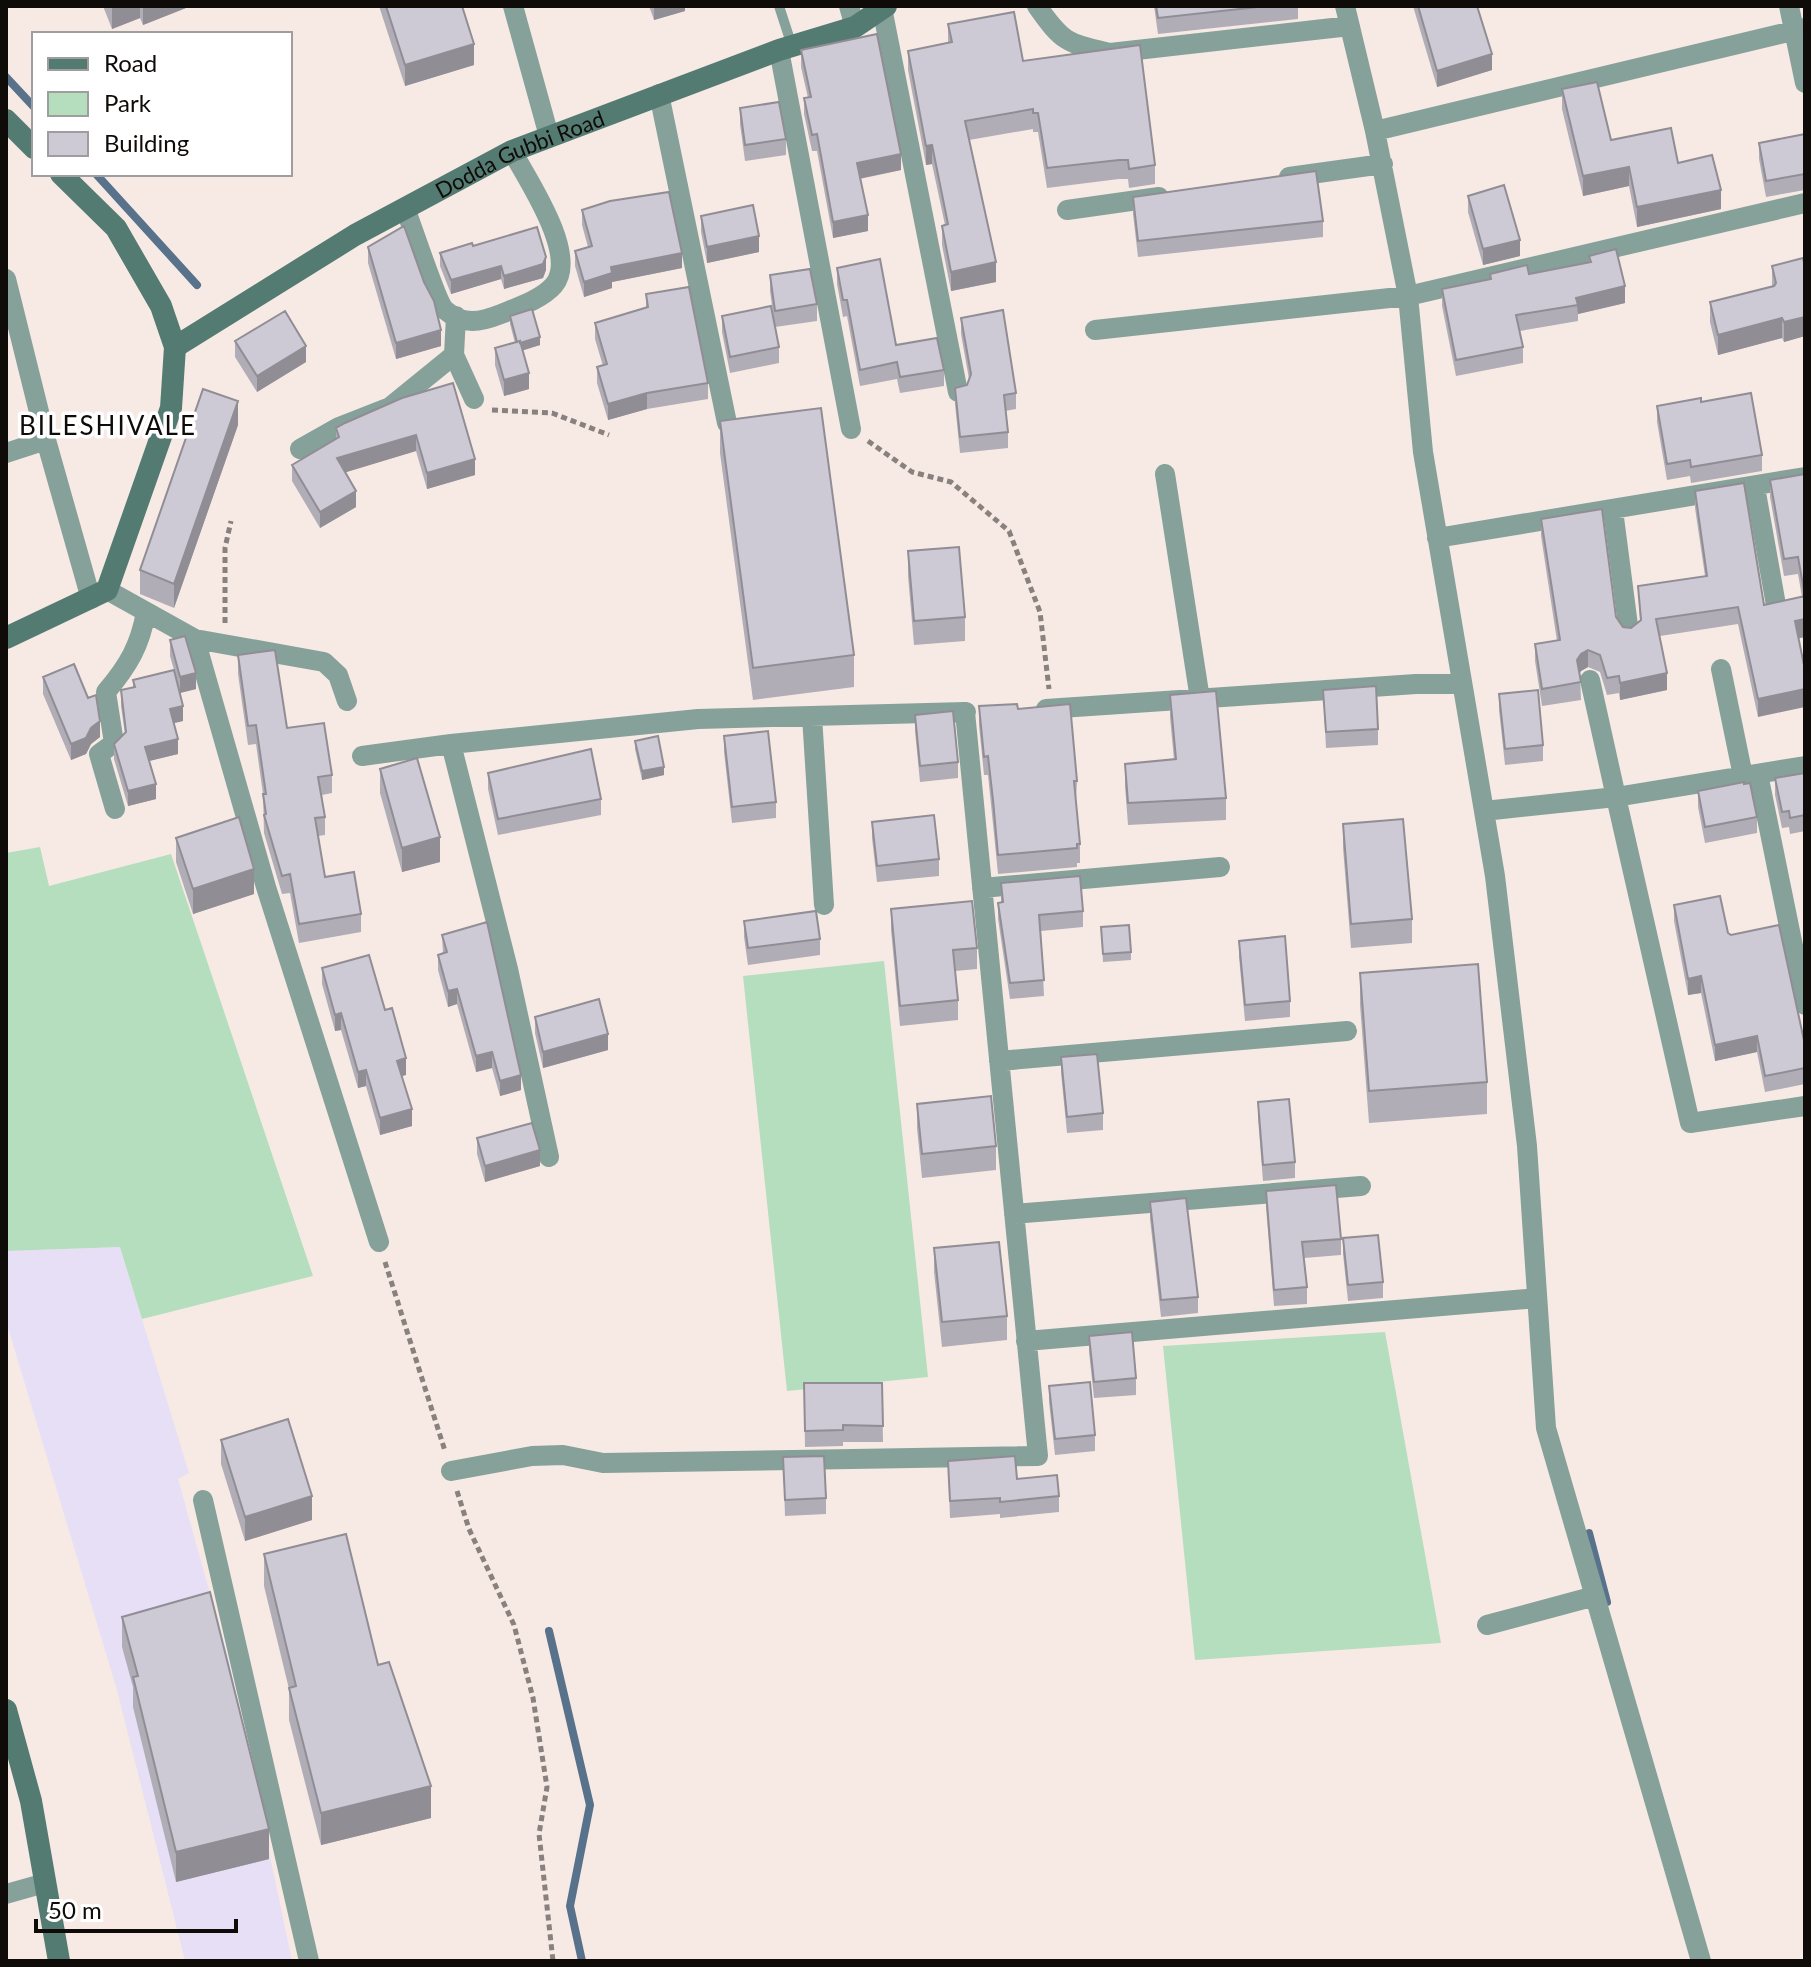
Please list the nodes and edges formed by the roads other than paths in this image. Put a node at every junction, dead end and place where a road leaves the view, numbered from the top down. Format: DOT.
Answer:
graph roads {
  1 [pos="513,6"];
  2 [pos="779,6"];
  3 [pos="1037,6"];
  4 [pos="1789,6"];
  5 [pos="884,7"];
  6 [pos="852,16"];
  7 [pos="1348,16"];
  8 [pos="1800,29"];
  9 [pos="786,48"];
  10 [pos="1805,83"];
  11 [pos="659,94"];
  12 [pos="6,120"];
  13 [pos="1375,131"];
  14 [pos="549,136"];
  15 [pos="32,146"];
  16 [pos="512,151"];
  17 [pos="1383,164"];
  18 [pos="63,176"];
  19 [pos="1272,180"];
  20 [pos="1178,194"];
  21 [pos="1805,203"];
  22 [pos="405,208"];
  23 [pos="1067,210"];
  24 [pos="6,279"];
  25 [pos="1408,296"];
  26 [pos="456,316"];
  27 [pos="1095,330"];
  28 [pos="175,347"];
  29 [pos="454,355"];
  30 [pos="958,392"];
  31 [pos="474,399"];
  32 [pos="727,423"];
  33 [pos="851,429"];
  34 [pos="46,440"];
  35 [pos="300,449"];
  36 [pos="6,453"];
  37 [pos="1165,474"];
  38 [pos="1805,477"];
  39 [pos="1755,487"];
  40 [pos="1613,510"];
  41 [pos="1437,538"];
  42 [pos="99,595"];
  43 [pos="1776,605"];
  44 [pos="146,612"];
  45 [pos="1629,633"];
  46 [pos="6,638"];
  47 [pos="195,639"];
  48 [pos="1721,669"];
  49 [pos="1590,680"];
  50 [pos="1461,684"];
  51 [pos="1200,699"];
  52 [pos="347,701"];
  53 [pos="1022,710"];
  54 [pos="812,716"];
  55 [pos="451,744"];
  56 [pos="362,756"];
  57 [pos="1805,766"];
  58 [pos="1750,775"];
  59 [pos="1616,797"];
  60 [pos="115,809"];
  61 [pos="1484,811"];
  62 [pos="1220,867"];
  63 [pos="982,888"];
  64 [pos="824,905"];
  65 [pos="1805,1005"];
  66 [pos="1347,1031"];
  67 [pos="999,1061"];
  68 [pos="1805,1106"];
  69 [pos="549,1157"];
  70 [pos="1361,1186"];
  71 [pos="1014,1214"];
  72 [pos="379,1242"];
  73 [pos="1537,1298"];
  74 [pos="1026,1341"];
  75 [pos="451,1471"];
  76 [pos="203,1500"];
  77 [pos="1595,1596"];
  78 [pos="1487,1625"];
  79 [pos="9,1724"];
  80 [pos="45,1883"];
  81 [pos="6,1894"];
  82 [pos="59,1961"];
  83 [pos="309,1961"];
  84 [pos="1701,1961"];
  1 -- 14 [label="street"];
  2 -- 9 [label="lane"];
  3 -- 7 [label="street"];
  4 -- 8 [label="street"];
  5 -- 6 [label="main road, Dodda Gubbi Road"];
  5 -- 30 [label="street"];
  6 -- 9 [label="main road, Dodda Gubbi Road"];
  7 -- 13 [label="street"];
  8 -- 10 [label="street"];
  8 -- 13 [label="street"];
  9 -- 11 [label="main road, Dodda Gubbi Road"];
  9 -- 33 [label="street"];
  11 -- 14 [label="main road, Dodda Gubbi Road"];
  11 -- 32 [label="street"];
  12 -- 15 [label="main road"];
  13 -- 17 [label="street"];
  14 -- 16 [label="main road, Dodda Gubbi Road"];
  16 -- 22 [label="main road, Dodda Gubbi Road"];
  16 -- 26 [label="street"];
  17 -- 19 [label="street"];
  17 -- 25 [label="street"];
  18 -- 28 [label="main road"];
  20 -- 23 [label="street"];
  21 -- 25 [label="street"];
  22 -- 26 [label="street"];
  22 -- 28 [label="main road, Dodda Gubbi Road"];
  24 -- 34 [label="street"];
  25 -- 27 [label="street"];
  25 -- 41 [label="street"];
  26 -- 29 [label="street"];
  28 -- 42 [label="main road"];
  29 -- 31 [label="street"];
  29 -- 35 [label="street"];
  34 -- 36 [label="street"];
  34 -- 42 [label="street"];
  37 -- 51 [label="street"];
  38 -- 39 [label="street"];
  39 -- 40 [label="street"];
  39 -- 43 [label="street"];
  40 -- 41 [label="street"];
  40 -- 45 [label="street"];
  41 -- 50 [label="street"];
  42 -- 44 [label="street"];
  42 -- 46 [label="main road"];
  44 -- 47 [label="street"];
  44 -- 60 [label="street"];
  47 -- 52 [label="street"];
  47 -- 72 [label="street"];
  48 -- 58 [label="street"];
  49 -- 59 [label="street"];
  50 -- 51 [label="street"];
  50 -- 61 [label="street"];
  51 -- 53 [label="street"];
  54 -- 55 [label="street"];
  54 -- 63 [label="street"];
  54 -- 64 [label="street"];
  55 -- 56 [label="street"];
  55 -- 69 [label="street"];
  57 -- 58 [label="street"];
  58 -- 59 [label="street"];
  58 -- 65 [label="street"];
  59 -- 61 [label="street"];
  59 -- 68 [label="street"];
  61 -- 73 [label="street"];
  62 -- 63 [label="street"];
  63 -- 67 [label="street"];
  66 -- 67 [label="street"];
  67 -- 71 [label="street"];
  70 -- 71 [label="street"];
  71 -- 74 [label="street"];
  73 -- 74 [label="street"];
  73 -- 77 [label="street"];
  74 -- 75 [label="street"];
  76 -- 83 [label="street"];
  77 -- 78 [label="street"];
  77 -- 84 [label="street"];
  79 -- 80 [label="main road"];
  80 -- 81 [label="street"];
  80 -- 82 [label="main road"];
}
